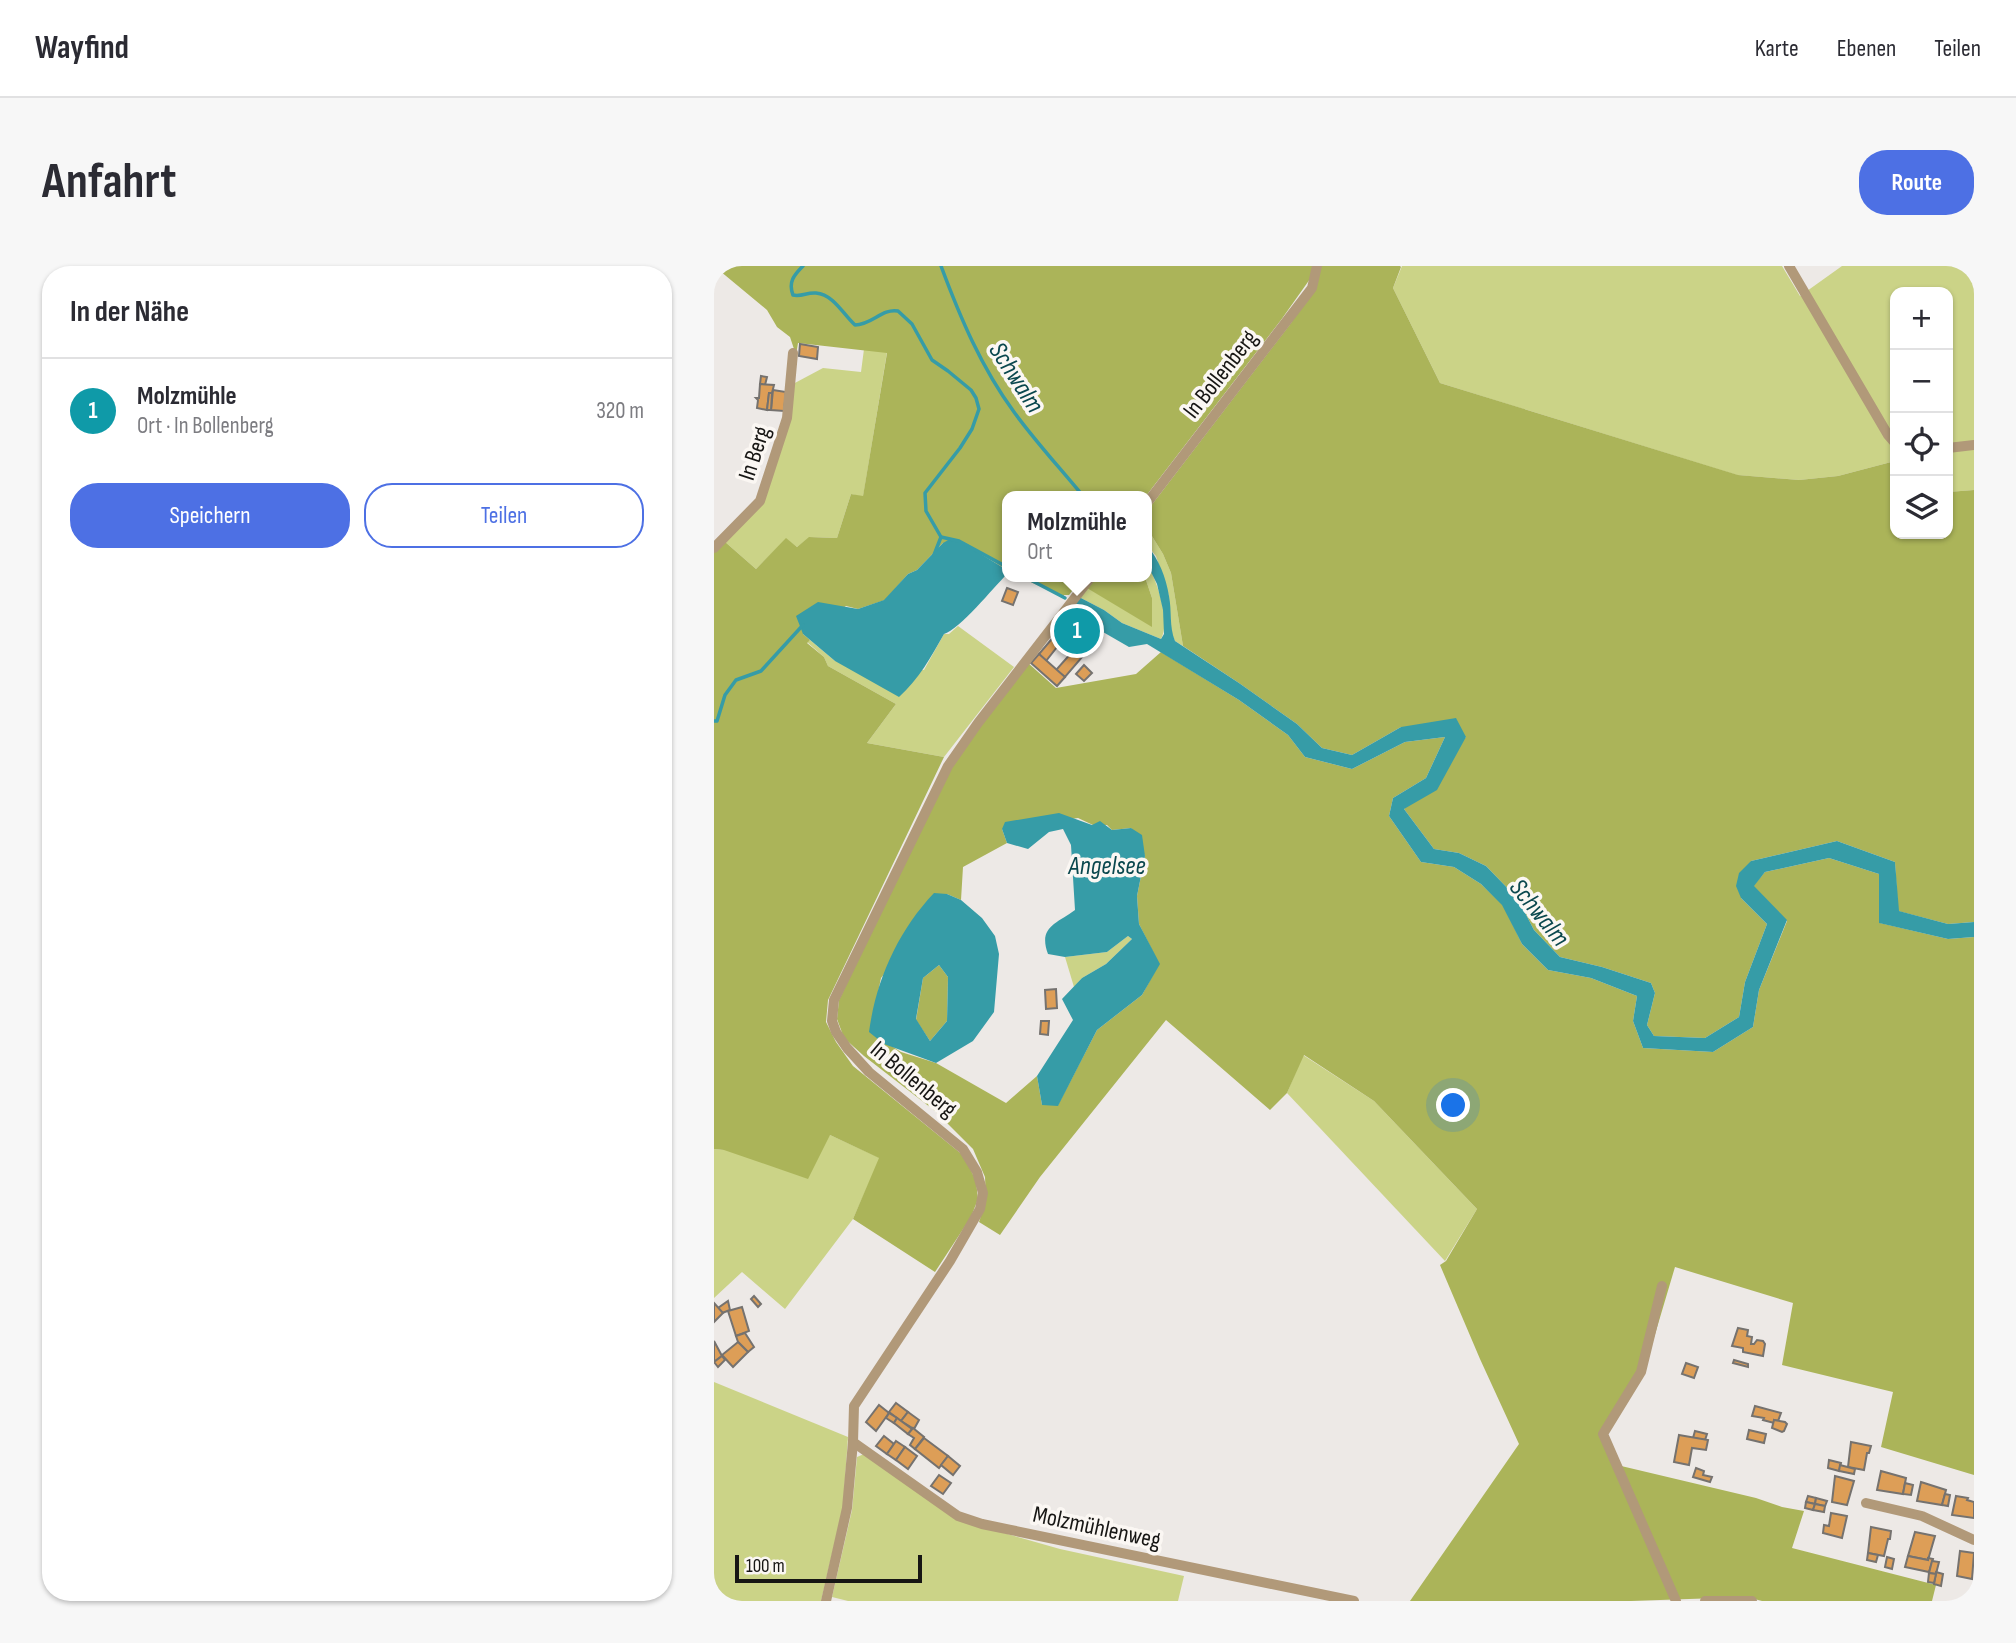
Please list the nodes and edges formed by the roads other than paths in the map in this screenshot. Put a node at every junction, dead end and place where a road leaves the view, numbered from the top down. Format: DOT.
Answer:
graph roads {
  1 [pos="1317,266"];
  2 [pos="1789,266"];
  3 [pos="793,353"];
  4 [pos="1890,437"];
  5 [pos="1974,446"];
  6 [pos="1953,448"];
  7 [pos="1152,496"];
  8 [pos="714,548"];
  9 [pos="1087,582"];
  10 [pos="1662,1286"];
  11 [pos="853,1442"];
  12 [pos="1866,1503"];
  13 [pos="1974,1540"];
  14 [pos="826,1601"];
  15 [pos="1354,1601"];
  16 [pos="1676,1601"];
  17 [pos="1705,1601"];
  18 [pos="1752,1601"];
  1 -- 7 [label="street, In Bollenberg"];
  2 -- 4 [label="street"];
  3 -- 8 [label="street, In Berg"];
  5 -- 6 [label="street"];
  9 -- 11 [label="street, In Bollenberg"];
  10 -- 16 [label="street"];
  11 -- 14 [label="street, In Bollenberg"];
  11 -- 15 [label="street, Molzmühlenweg"];
  12 -- 13 [label="street"];
  17 -- 18 [label="street"];
}
